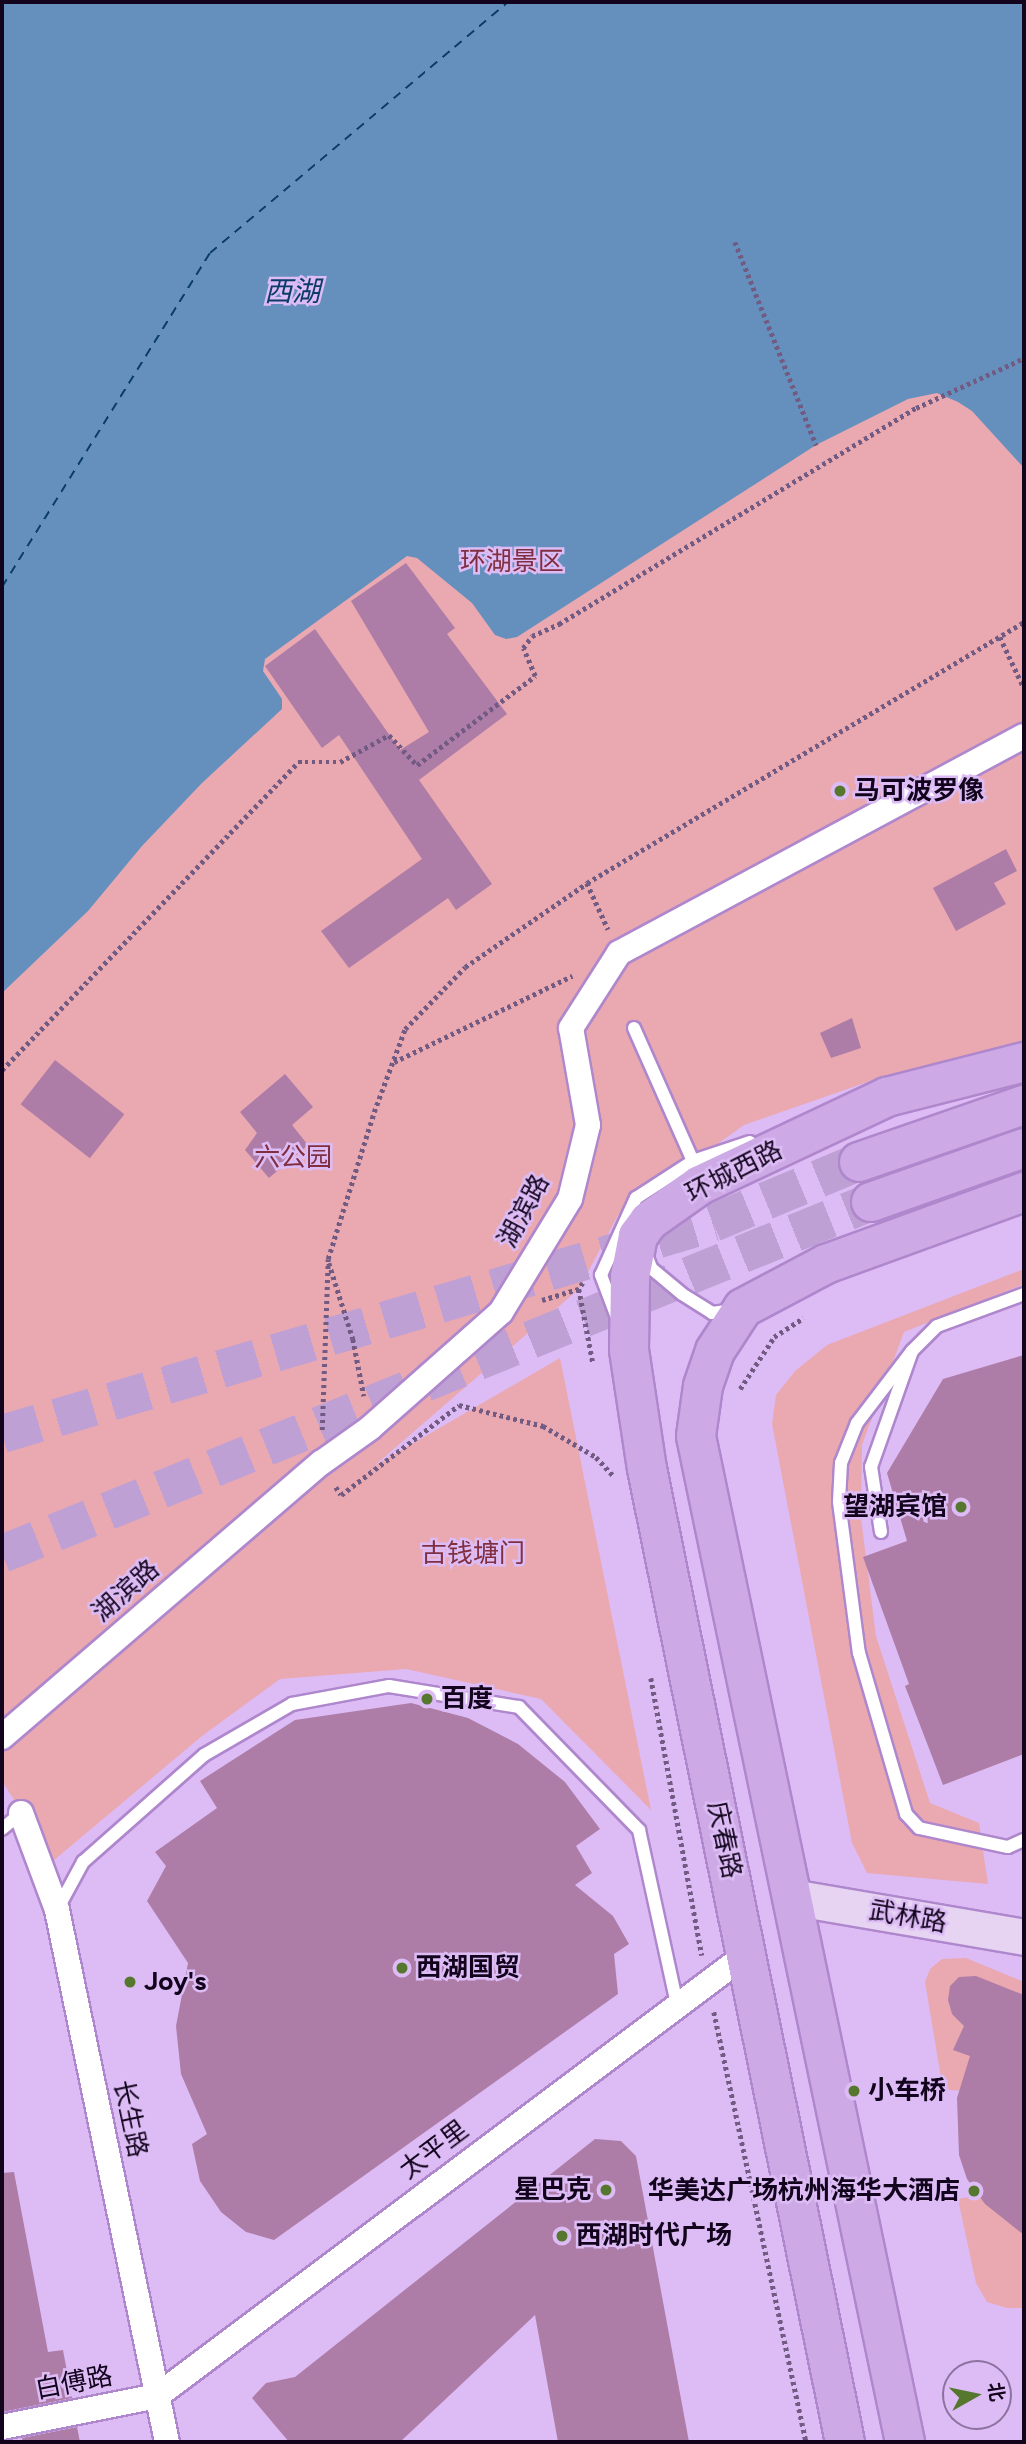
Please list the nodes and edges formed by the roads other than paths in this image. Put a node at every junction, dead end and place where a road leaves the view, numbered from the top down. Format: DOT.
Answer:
graph roads {
  1 [pos="1024,736"];
  2 [pos="634,1028"];
  3 [pos="1024,1062"];
  4 [pos="887,1097"];
  5 [pos="1024,1105"];
  6 [pos="783,1131"];
  7 [pos="758,1140"];
  8 [pos="1024,1148"];
  9 [pos="693,1161"];
  10 [pos="859,1162"];
  11 [pos="1024,1192"];
  12 [pos="871,1202"];
  13 [pos="638,1236"];
  14 [pos="1024,1294"];
  15 [pos="743,1308"];
  16 [pos="629,1350"];
  17 [pos="912,1352"];
  18 [pos="881,1532"];
  19 [pos="2,1737"];
  20 [pos="21,1813"];
  21 [pos="2,1829"];
  22 [pos="1024,1840"];
  23 [pos="791,1897"];
  24 [pos="57,1910"];
  25 [pos="1024,1937"];
  26 [pos="748,1953"];
  27 [pos="677,2005"];
  28 [pos="157,2396"];
  29 [pos="2,2427"];
  30 [pos="167,2442"];
  31 [pos="845,2442"];
  32 [pos="905,2442"];
  1 -- 19 [label="street, 湖滨路"];
  2 -- 9 [label="lane"];
  3 -- 4 [label="main road, 环城西路"];
  4 -- 6 [label="lane"];
  4 -- 13 [label="main road, 环城西路"];
  5 -- 10 [label="main road"];
  7 -- 9 [label="lane"];
  8 -- 12 [label="main road"];
  9 -- 16 [label="lane"];
  11 -- 15 [label="main road"];
  13 -- 15 [label="lane"];
  13 -- 16 [label="main road, 庆春路"];
  14 -- 17 [label="lane"];
  15 -- 23 [label="main road, 庆春路"];
  16 -- 26 [label="main road, 庆春路"];
  17 -- 18 [label="lane"];
  17 -- 22 [label="lane"];
  20 -- 21 [label="lane"];
  20 -- 24 [label="street, 长生路"];
  23 -- 25 [label="street, 武林路"];
  23 -- 32 [label="main road, 庆春路"];
  24 -- 27 [label="lane"];
  24 -- 28 [label="street, 长生路"];
  26 -- 27 [label="street, 太平里"];
  26 -- 31 [label="main road, 庆春路"];
  27 -- 28 [label="street, 太平里"];
  28 -- 29 [label="street, 白傅路"];
  28 -- 30 [label="street, 长生路"];
}
